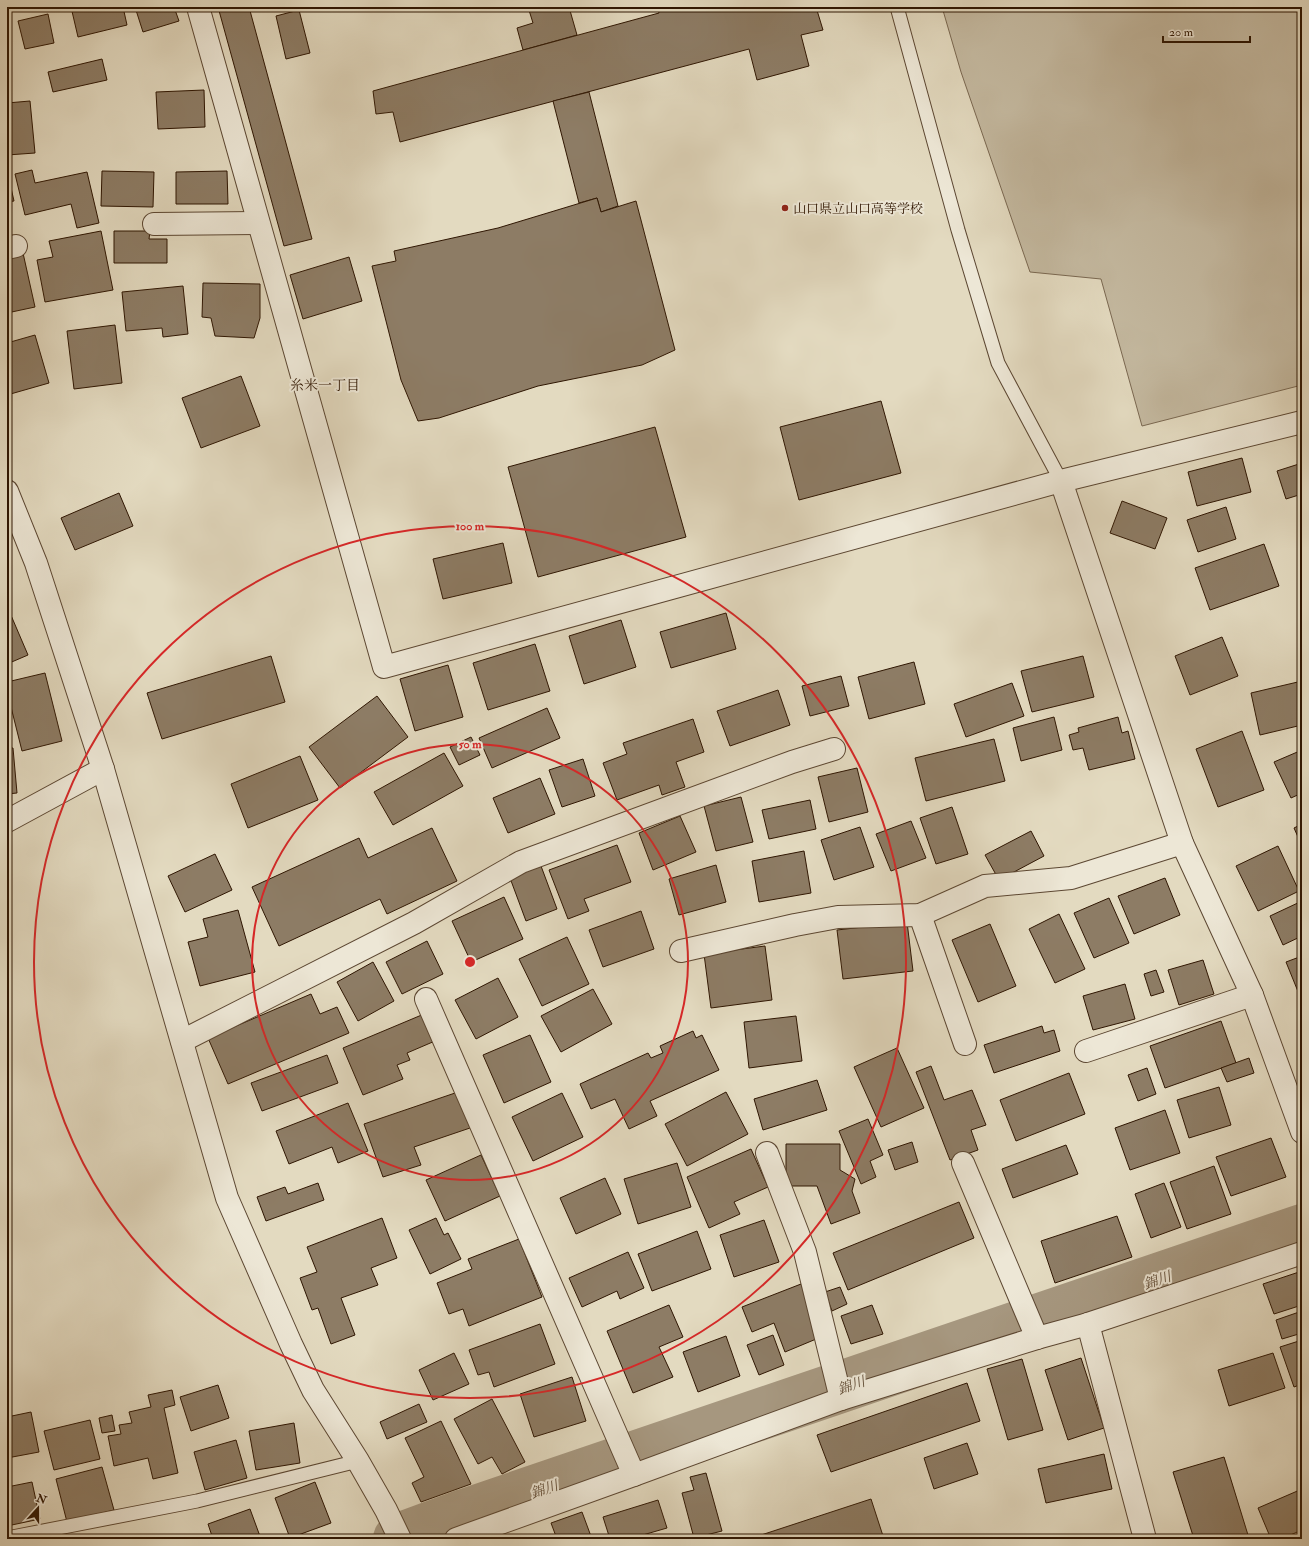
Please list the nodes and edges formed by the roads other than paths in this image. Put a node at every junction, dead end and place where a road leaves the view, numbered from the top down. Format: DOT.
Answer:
graph roads {
  1 [pos="198,7"];
  2 [pos="897,7"];
  3 [pos="258,223"];
  4 [pos="154,224"];
  5 [pos="1302,422"];
  6 [pos="1061,481"];
  7 [pos="7,491"];
  8 [pos="834,749"];
  9 [pos="103,769"];
  10 [pos="7,821"];
  11 [pos="1182,843"];
  12 [pos="920,915"];
  13 [pos="681,951"];
  14 [pos="1252,995"];
  15 [pos="426,999"];
  16 [pos="182,1041"];
  17 [pos="965,1044"];
  18 [pos="1086,1051"];
  19 [pos="1302,1132"];
  20 [pos="767,1153"];
  21 [pos="963,1163"];
  22 [pos="1302,1253"];
  23 [pos="1088,1324"];
  24 [pos="1037,1338"];
  25 [pos="841,1399"];
  26 [pos="358,1461"];
  27 [pos="634,1475"];
  28 [pos="7,1538"];
  29 [pos="400,1539"];
  30 [pos="456,1539"];
  31 [pos="1144,1539"];
  1 -- 3 [label="street"];
  2 -- 6 [label="lane"];
  3 -- 4 [label="street"];
  3 -- 6 [label="street"];
  5 -- 6 [label="street"];
  6 -- 11 [label="street"];
  7 -- 9 [label="street"];
  8 -- 16 [label="street"];
  9 -- 10 [label="street"];
  9 -- 16 [label="street"];
  11 -- 12 [label="street"];
  11 -- 14 [label="street"];
  12 -- 13 [label="street"];
  12 -- 17 [label="street"];
  14 -- 18 [label="street"];
  14 -- 19 [label="street"];
  15 -- 27 [label="street"];
  16 -- 26 [label="street"];
  20 -- 25 [label="street"];
  21 -- 24 [label="street"];
  22 -- 23 [label="street"];
  23 -- 24 [label="street"];
  23 -- 31 [label="street"];
  24 -- 25 [label="street"];
  25 -- 27 [label="street"];
  26 -- 28 [label="lane"];
  26 -- 29 [label="street"];
  27 -- 30 [label="street"];
}
